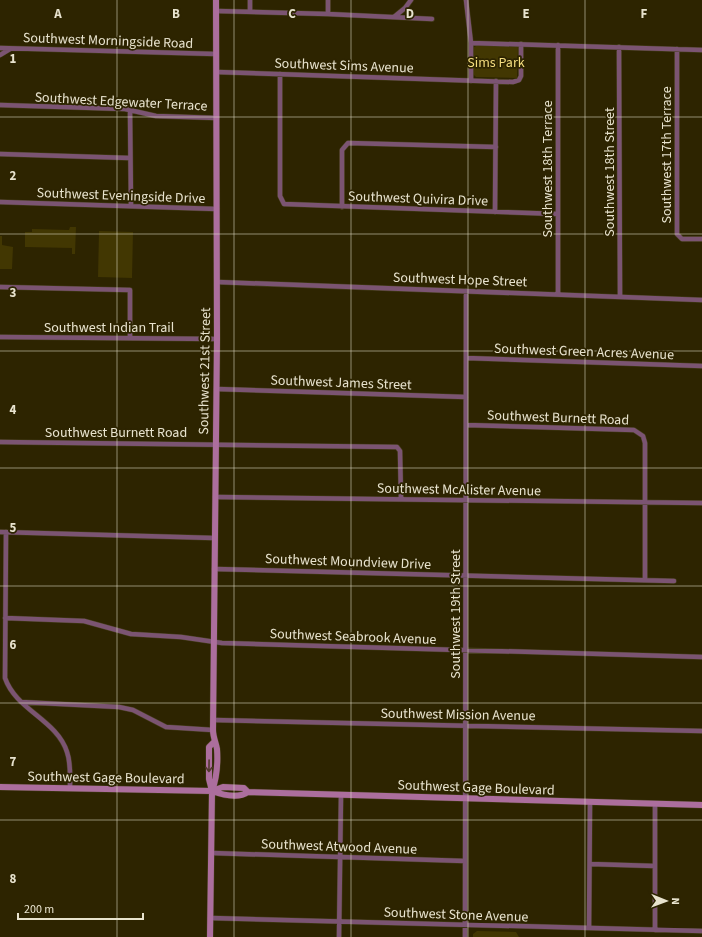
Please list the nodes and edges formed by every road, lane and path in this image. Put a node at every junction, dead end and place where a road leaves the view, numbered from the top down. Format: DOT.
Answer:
graph roads {
  1 [pos="216,0"];
  2 [pos="250,0"];
  3 [pos="328,0"];
  4 [pos="411,0"];
  5 [pos="466,0"];
  6 [pos="216,11"];
  7 [pos="250,12"];
  8 [pos="328,14"];
  9 [pos="393,17"];
  10 [pos="432,20"];
  11 [pos="471,43"];
  12 [pos="521,44"];
  13 [pos="558,45"];
  14 [pos="619,47"];
  15 [pos="0,48"];
  16 [pos="10,49"];
  17 [pos="677,49"];
  18 [pos="702,50"];
  19 [pos="216,54"];
  20 [pos="0,55"];
  21 [pos="216,72"];
  22 [pos="280,74"];
  23 [pos="471,80"];
  24 [pos="496,81"];
  25 [pos="0,105"];
  26 [pos="130,110"];
  27 [pos="216,118"];
  28 [pos="496,147"];
  29 [pos="0,154"];
  30 [pos="130,158"];
  31 [pos="0,202"];
  32 [pos="131,206"];
  33 [pos="342,207"];
  34 [pos="217,209"];
  35 [pos="495,212"];
  36 [pos="558,214"];
  37 [pos="702,239"];
  38 [pos="217,282"];
  39 [pos="0,287"];
  40 [pos="466,291"];
  41 [pos="558,294"];
  42 [pos="620,296"];
  43 [pos="702,300"];
  44 [pos="0,337"];
  45 [pos="130,338"];
  46 [pos="217,339"];
  47 [pos="466,358"];
  48 [pos="702,366"];
  49 [pos="216,389"];
  50 [pos="466,397"];
  51 [pos="466,425"];
  52 [pos="0,442"];
  53 [pos="215,444"];
  54 [pos="215,497"];
  55 [pos="401,499"];
  56 [pos="466,500"];
  57 [pos="645,502"];
  58 [pos="702,503"];
  59 [pos="0,532"];
  60 [pos="6,532"];
  61 [pos="214,538"];
  62 [pos="214,569"];
  63 [pos="466,575"];
  64 [pos="645,580"];
  65 [pos="674,581"];
  66 [pos="5,618"];
  67 [pos="213,642"];
  68 [pos="466,650"];
  69 [pos="702,657"];
  70 [pos="2,662"];
  71 [pos="21,702"];
  72 [pos="213,720"];
  73 [pos="466,725"];
  74 [pos="213,730"];
  75 [pos="702,731"];
  76 [pos="0,787"];
  77 [pos="70,788"];
  78 [pos="212,791"];
  79 [pos="342,795"];
  80 [pos="466,798"];
  81 [pos="590,802"];
  82 [pos="655,804"];
  83 [pos="702,805"];
  84 [pos="212,853"];
  85 [pos="340,858"];
  86 [pos="465,861"];
  87 [pos="590,864"];
  88 [pos="655,866"];
  89 [pos="210,918"];
  90 [pos="339,921"];
  91 [pos="465,925"];
  92 [pos="589,928"];
  93 [pos="655,930"];
  94 [pos="702,931"];
  95 [pos="210,937"];
  96 [pos="339,937"];
  97 [pos="465,937"];
  1 -- 6 [label="main road, Southwest 21st Street"];
  2 -- 7 [label="street"];
  3 -- 8 [label="street"];
  4 -- 9 [label="street"];
  5 -- 11 [label="street"];
  6 -- 7 [label="street"];
  6 -- 19 [label="main road, Southwest 21st Street"];
  7 -- 8 [label="street"];
  8 -- 9 [label="street"];
  9 -- 10 [label="street"];
  11 -- 12 [label="street"];
  11 -- 23 [label="street"];
  12 -- 13 [label="street"];
  12 -- 24 [label="street, Southwest Sims Avenue"];
  13 -- 14 [label="street"];
  13 -- 36 [label="street, Southwest 18th Terrace"];
  14 -- 17 [label="street"];
  14 -- 42 [label="street, Southwest 18th Street"];
  15 -- 16 [label="street, Southwest Morningside Road"];
  16 -- 19 [label="street, Southwest Morningside Road"];
  16 -- 20 [label="street"];
  17 -- 18 [label="street"];
  17 -- 37 [label="street, Southwest 17th Terrace"];
  19 -- 21 [label="main road, Southwest 21st Street"];
  21 -- 22 [label="street, Southwest Sims Avenue"];
  21 -- 27 [label="main road, Southwest 21st Street"];
  22 -- 23 [label="street, Southwest Sims Avenue"];
  22 -- 33 [label="street, Southwest Quivira Drive"];
  23 -- 24 [label="street, Southwest Sims Avenue"];
  24 -- 28 [label="street"];
  25 -- 26 [label="street, Southwest Edgewater Terrace"];
  26 -- 27 [label="street, Southwest Edgewater Terrace"];
  26 -- 30 [label="street"];
  27 -- 34 [label="main road, Southwest 21st Street"];
  28 -- 33 [label="street"];
  28 -- 35 [label="street"];
  29 -- 30 [label="street"];
  30 -- 32 [label="street"];
  31 -- 32 [label="street, Southwest Eveningside Drive"];
  32 -- 34 [label="street, Southwest Eveningside Drive"];
  33 -- 35 [label="street, Southwest Quivira Drive"];
  34 -- 38 [label="main road, Southwest 21st Street"];
  35 -- 36 [label="street, Southwest Quivira Drive"];
  36 -- 41 [label="street, Southwest 18th Terrace"];
  38 -- 40 [label="street, Southwest Hope Street"];
  38 -- 46 [label="main road, Southwest 21st Street"];
  39 -- 45 [label="street"];
  40 -- 41 [label="street, Southwest Hope Street"];
  40 -- 47 [label="street, Southwest 19th Street"];
  41 -- 42 [label="street, Southwest Hope Street"];
  42 -- 43 [label="street, Southwest Hope Street"];
  44 -- 45 [label="street, Southwest Indian Trail"];
  45 -- 46 [label="street, Southwest Indian Trail"];
  46 -- 49 [label="main road, Southwest 21st Street"];
  47 -- 48 [label="street, Southwest Green Acres Avenue"];
  47 -- 50 [label="street, Southwest 19th Street"];
  49 -- 50 [label="street, Southwest James Street"];
  49 -- 53 [label="main road, Southwest 21st Street"];
  50 -- 51 [label="street, Southwest 19th Street"];
  51 -- 56 [label="street, Southwest 19th Street"];
  51 -- 57 [label="street, Southwest Burnett Road"];
  52 -- 53 [label="street, Southwest Burnett Road"];
  53 -- 54 [label="main road, Southwest 21st Street"];
  53 -- 55 [label="street, Southwest Burnett Road"];
  54 -- 55 [label="street, Southwest McAlister Avenue"];
  54 -- 61 [label="main road, Southwest 21st Street"];
  55 -- 56 [label="street, Southwest McAlister Avenue"];
  56 -- 57 [label="street, Southwest McAlister Avenue"];
  56 -- 63 [label="street, Southwest 19th Street"];
  57 -- 58 [label="street, Southwest McAlister Avenue"];
  57 -- 64 [label="street"];
  59 -- 60 [label="street"];
  60 -- 61 [label="street"];
  60 -- 66 [label="street"];
  61 -- 62 [label="main road, Southwest 21st Street"];
  62 -- 63 [label="street, Southwest Moundview Drive"];
  62 -- 67 [label="main road, Southwest 21st Street"];
  63 -- 64 [label="street, Southwest Moundview Drive"];
  63 -- 68 [label="street, Southwest 19th Street"];
  64 -- 65 [label="street, Southwest Moundview Drive"];
  66 -- 67 [label="street, Southwest Seabrook Avenue"];
  66 -- 70 [label="street"];
  67 -- 68 [label="street, Southwest Seabrook Avenue"];
  67 -- 72 [label="main road, Southwest 21st Street"];
  68 -- 69 [label="street, Southwest Seabrook Avenue"];
  68 -- 73 [label="street, Southwest 19th Street"];
  70 -- 71 [label="street"];
  71 -- 74 [label="street"];
  71 -- 77 [label="street"];
  72 -- 73 [label="street, Southwest Mission Avenue"];
  72 -- 74 [label="main road, Southwest 21st Street"];
  73 -- 75 [label="street, Southwest Mission Avenue"];
  73 -- 80 [label="street, Southwest 19th Street"];
  74 -- 78 [label="main road, Southwest 21st Street"];
  76 -- 77 [label="main road, Southwest Gage Boulevard"];
  77 -- 78 [label="main road, Southwest Gage Boulevard"];
  78 -- 79 [label="main road, Southwest Gage Boulevard"];
  78 -- 84 [label="main road, Southwest 21st Street"];
  79 -- 80 [label="main road, Southwest Gage Boulevard"];
  79 -- 85 [label="street"];
  80 -- 81 [label="main road, Southwest Gage Boulevard"];
  80 -- 86 [label="street, Southwest 19th Street"];
  81 -- 82 [label="main road, Southwest Gage Boulevard"];
  81 -- 87 [label="street"];
  82 -- 83 [label="main road, Southwest Gage Boulevard"];
  82 -- 88 [label="street"];
  84 -- 85 [label="street, Southwest Atwood Avenue"];
  84 -- 89 [label="main road, Southwest 21st Street"];
  85 -- 86 [label="street, Southwest Atwood Avenue"];
  85 -- 90 [label="street"];
  86 -- 91 [label="street, Southwest 19th Street"];
  87 -- 88 [label="street"];
  87 -- 92 [label="street"];
  88 -- 93 [label="street"];
  89 -- 90 [label="street, Southwest Stone Avenue"];
  89 -- 95 [label="main road, Southwest 21st Street"];
  90 -- 91 [label="street, Southwest Stone Avenue"];
  90 -- 96 [label="street"];
  91 -- 92 [label="street, Southwest Stone Avenue"];
  91 -- 97 [label="street, Southwest 19th Street"];
  92 -- 93 [label="street, Southwest Stone Avenue"];
  93 -- 94 [label="street, Southwest Stone Avenue"];
}
